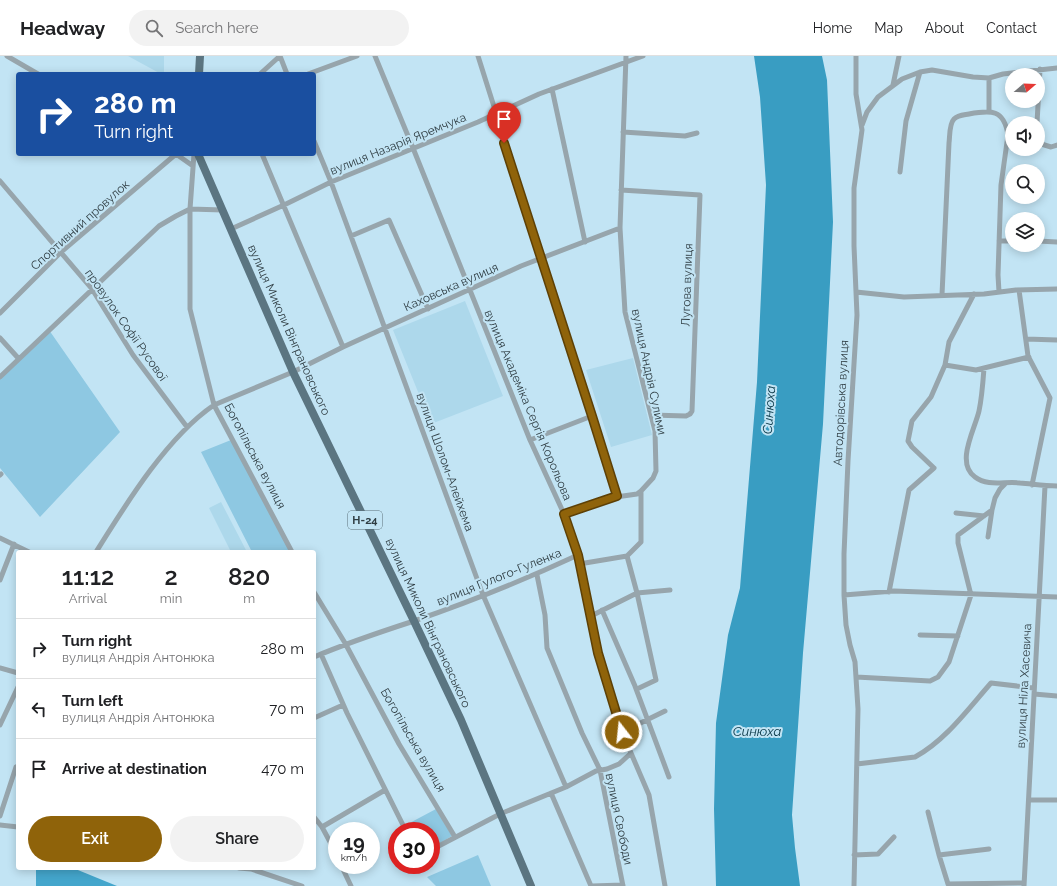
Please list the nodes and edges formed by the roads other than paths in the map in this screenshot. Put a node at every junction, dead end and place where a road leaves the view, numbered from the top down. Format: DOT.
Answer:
graph roads {
  1 [pos="7,56"];
  2 [pos="200,56"];
  3 [pos="280,56"];
  4 [pos="357,56"];
  5 [pos="375,56"];
  6 [pos="478,56"];
  7 [pos="643,56"];
  8 [pos="856,56"];
  9 [pos="899,56"];
  10 [pos="626,59"];
  11 [pos="1057,68"];
  12 [pos="1045,69"];
  13 [pos="35,72"];
  14 [pos="199,72"];
  15 [pos="262,72"];
  16 [pos="286,72"];
  17 [pos="313,72"];
  18 [pos="920,72"];
  19 [pos="1005,74"];
  20 [pos="989,78"];
  21 [pos="893,85"];
  22 [pos="552,89"];
  23 [pos="989,111"];
  24 [pos="495,114"];
  25 [pos="1005,124"];
  26 [pos="862,126"];
  27 [pos="623,132"];
  28 [pos="697,133"];
  29 [pos="1045,145"];
  30 [pos="316,146"];
  31 [pos="1056,147"];
  32 [pos="413,148"];
  33 [pos="174,156"];
  34 [pos="179,156"];
  35 [pos="194,156"];
  36 [pos="199,156"];
  37 [pos="263,156"];
  38 [pos="1006,156"];
  39 [pos="193,166"];
  40 [pos="900,172"];
  41 [pos="0,180"];
  42 [pos="330,182"];
  43 [pos="621,190"];
  44 [pos="284,205"];
  45 [pos="190,209"];
  46 [pos="222,210"];
  47 [pos="620,228"];
  48 [pos="231,229"];
  49 [pos="351,236"];
  50 [pos="999,241"];
  51 [pos="1005,241"];
  52 [pos="1045,241"];
  53 [pos="585,242"];
  54 [pos="1057,242"];
  55 [pos="61,252"];
  56 [pos="541,259"];
  57 [pos="92,289"];
  58 [pos="469,289"];
  59 [pos="1057,289"];
  60 [pos="1019,290"];
  61 [pos="856,292"];
  62 [pos="999,292"];
  63 [pos="974,294"];
  64 [pos="942,295"];
  65 [pos="428,308"];
  66 [pos="0,313"];
  67 [pos="385,328"];
  68 [pos="0,338"];
  69 [pos="1026,339"];
  70 [pos="1057,340"];
  71 [pos="343,346"];
  72 [pos="1029,357"];
  73 [pos="19,359"];
  74 [pos="945,365"];
  75 [pos="984,368"];
  76 [pos="294,372"];
  77 [pos="0,377"];
  78 [pos="1050,398"];
  79 [pos="1057,399"];
  80 [pos="214,405"];
  81 [pos="651,415"];
  82 [pos="592,416"];
  83 [pos="187,428"];
  84 [pos="530,440"];
  85 [pos="1006,484"];
  86 [pos="1032,485"];
  87 [pos="1045,486"];
  88 [pos="1057,486"];
  89 [pos="641,492"];
  90 [pos="617,496"];
  91 [pos="992,510"];
  92 [pos="956,513"];
  93 [pos="564,514"];
  94 [pos="984,516"];
  95 [pos="988,537"];
  96 [pos="0,538"];
  97 [pos="14,544"];
  98 [pos="25,550"];
  99 [pos="97,550"];
  100 [pos="291,550"];
  101 [pos="578,555"];
  102 [pos="627,556"];
  103 [pos="579,564"];
  104 [pos="537,574"];
  105 [pos="0,580"];
  106 [pos="670,590"];
  107 [pos="889,592"];
  108 [pos="637,593"];
  109 [pos="316,595"];
  110 [pos="844,595"];
  111 [pos="971,595"];
  112 [pos="483,596"];
  113 [pos="1039,597"];
  114 [pos="1057,597"];
  115 [pos="602,610"];
  116 [pos="591,616"];
  117 [pos="414,621"];
  118 [pos="920,636"];
  119 [pos="958,636"];
  120 [pos="346,643"];
  121 [pos="321,654"];
  122 [pos="316,656"];
  123 [pos="0,668"];
  124 [pos="16,672"];
  125 [pos="856,677"];
  126 [pos="637,689"];
  127 [pos="16,691"];
  128 [pos="1034,691"];
  129 [pos="1057,696"];
  130 [pos="343,705"];
  131 [pos="665,711"];
  132 [pos="316,717"];
  133 [pos="648,720"];
  134 [pos="0,725"];
  135 [pos="622,732"];
  136 [pos="630,754"];
  137 [pos="857,764"];
  138 [pos="16,766"];
  139 [pos="600,770"];
  140 [pos="669,776"];
  141 [pos="566,787"];
  142 [pos="385,790"];
  143 [pos="551,793"];
  144 [pos="1028,800"];
  145 [pos="1057,800"];
  146 [pos="928,812"];
  147 [pos="500,814"];
  148 [pos="0,816"];
  149 [pos="316,820"];
  150 [pos="401,822"];
  151 [pos="0,825"];
  152 [pos="16,827"];
  153 [pos="322,827"];
  154 [pos="455,837"];
  155 [pos="894,837"];
  156 [pos="328,838"];
  157 [pos="440,845"];
  158 [pos="989,849"];
  159 [pos="854,855"];
  160 [pos="939,855"];
  161 [pos="254,870"];
  162 [pos="346,874"];
  163 [pos="1024,884"];
  164 [pos="963,885"];
  165 [pos="302,886"];
  166 [pos="351,886"];
  167 [pos="531,886"];
  168 [pos="591,886"];
  169 [pos="623,886"];
  170 [pos="665,886"];
  171 [pos="854,886"];
  1 -- 13 [label="street"];
  2 -- 14 [label="main road"];
  3 -- 15 [label="street"];
  3 -- 16 [label="street"];
  4 -- 17 [label="street"];
  5 -- 32 [label="street, вулиця Академіка Сергія Корольова"];
  6 -- 24 [label="street"];
  7 -- 10 [label="street, вулиця Назарія Яремчука"];
  8 -- 26 [label="street"];
  9 -- 21 [label="street"];
  10 -- 22 [label="street, вулиця Назарія Яремчука"];
  10 -- 27 [label="street, вулиця Андрія Сулими"];
  11 -- 12 [label="street, Автодорівська вулиця"];
  18 -- 20 [label="street, Автодорівська вулиця"];
  18 -- 21 [label="street, Автодорівська вулиця"];
  18 -- 40 [label="street"];
  19 -- 20 [label="street, Автодорівська вулиця"];
  20 -- 23 [label="street"];
  21 -- 26 [label="street, Автодорівська вулиця"];
  22 -- 24 [label="street, вулиця Назарія Яремчука"];
  22 -- 53 [label="street"];
  23 -- 25 [label="street"];
  23 -- 64 [label="street"];
  24 -- 32 [label="street, вулиця Назарія Яремчука"];
  24 -- 56 [label="street"];
  26 -- 61 [label="street, Автодорівська вулиця"];
  27 -- 28 [label="street"];
  27 -- 43 [label="street, вулиця Андрія Сулими"];
  29 -- 31 [label="street"];
  30 -- 42 [label="street, вулиця Шолом-Алейхема"];
  32 -- 42 [label="street, вулиця Назарія Яремчука"];
  32 -- 58 [label="street, вулиця Академіка Сергія Корольова"];
  33 -- 55 [label="street, Спортивний провулок"];
  34 -- 39 [label="street"];
  35 -- 39 [label="street, Богопільська вулиця"];
  36 -- 46 [label="main road, вулиця Миколи Вінграновського / Н-24"];
  37 -- 44 [label="street"];
  38 -- 50 [label="street"];
  39 -- 45 [label="street, Богопільська вулиця"];
  41 -- 55 [label="street, провулок Софії Русової"];
  42 -- 44 [label="street, вулиця Назарія Яремчука"];
  42 -- 49 [label="street, вулиця Шолом-Алейхема"];
  43 -- 47 [label="street, вулиця Андрія Сулими"];
  43 -- 81 [label="street, Лугова вулиця"];
  44 -- 48 [label="street, вулиця Назарія Яремчука"];
  44 -- 71 [label="street"];
  45 -- 46 [label="street"];
  45 -- 57 [label="street"];
  45 -- 80 [label="street, Богопільська вулиця"];
  46 -- 48 [label="main road, вулиця Миколи Вінграновського / Н-24"];
  47 -- 53 [label="street, Каховська вулиця"];
  47 -- 81 [label="street, вулиця Андрія Сулими"];
  48 -- 76 [label="main road, вулиця Миколи Вінграновського / Н-24"];
  49 -- 65 [label="street"];
  49 -- 67 [label="street, вулиця Шолом-Алейхема"];
  50 -- 51 [label="street"];
  50 -- 62 [label="street"];
  52 -- 54 [label="street"];
  53 -- 56 [label="street, Каховська вулиця"];
  55 -- 57 [label="street, провулок Софії Русової"];
  55 -- 66 [label="street, Спортивний провулок"];
  56 -- 58 [label="street, Каховська вулиця"];
  56 -- 82 [label="street"];
  57 -- 73 [label="street"];
  57 -- 83 [label="street, провулок Софії Русової"];
  58 -- 65 [label="street, Каховська вулиця"];
  58 -- 84 [label="street, вулиця Академіка Сергія Корольова"];
  59 -- 60 [label="street"];
  60 -- 62 [label="street"];
  60 -- 69 [label="street"];
  61 -- 64 [label="street"];
  61 -- 110 [label="street, Автодорівська вулиця"];
  62 -- 63 [label="street"];
  63 -- 64 [label="street"];
  63 -- 74 [label="street"];
  65 -- 67 [label="street, Каховська вулиця"];
  67 -- 71 [label="street, Каховська вулиця"];
  67 -- 112 [label="street, вулиця Шолом-Алейхема"];
  68 -- 73 [label="street"];
  69 -- 70 [label="street"];
  69 -- 72 [label="street"];
  71 -- 76 [label="street, Каховська вулиця"];
  72 -- 75 [label="street"];
  72 -- 78 [label="street"];
  73 -- 77 [label="street"];
  74 -- 75 [label="street"];
  74 -- 107 [label="street"];
  75 -- 85 [label="street"];
  76 -- 80 [label="street, Каховська вулиця"];
  76 -- 117 [label="main road, вулиця Миколи Вінграновського / Н-24"];
  78 -- 79 [label="street"];
  78 -- 86 [label="street"];
  80 -- 83 [label="street, Каховська вулиця"];
  80 -- 100 [label="street, Богопільська вулиця"];
  81 -- 89 [label="street, вулиця Андрія Сулими"];
  82 -- 84 [label="street"];
  82 -- 90 [label="street"];
  83 -- 99 [label="street, Каховська вулиця"];
  84 -- 93 [label="street, вулиця Академіка Сергія Корольова"];
  85 -- 86 [label="street"];
  85 -- 91 [label="street"];
  86 -- 87 [label="street"];
  87 -- 88 [label="street"];
  87 -- 113 [label="street, вулиця Ніла Хасевича"];
  89 -- 90 [label="street"];
  89 -- 102 [label="street"];
  90 -- 93 [label="street"];
  91 -- 94 [label="street"];
  91 -- 95 [label="street"];
  92 -- 94 [label="street"];
  93 -- 101 [label="street, вулиця Академіка Сергія Корольова"];
  94 -- 111 [label="street"];
  96 -- 97 [label="street"];
  97 -- 98 [label="street"];
  97 -- 105 [label="street"];
  101 -- 103 [label="street, вулиця Академіка Сергія Корольова"];
  101 -- 104 [label="street, вулиця Гулого-Гуленка"];
  102 -- 103 [label="street"];
  102 -- 108 [label="street"];
  103 -- 116 [label="street, вулиця Академіка Сергія Корольова"];
  104 -- 112 [label="street, вулиця Гулого-Гуленка"];
  104 -- 139 [label="street, вулиця Свободи"];
  106 -- 108 [label="street"];
  107 -- 110 [label="street"];
  107 -- 111 [label="street"];
  108 -- 115 [label="street"];
  108 -- 126 [label="street"];
  109 -- 120 [label="street, Богопільська вулиця"];
  110 -- 125 [label="street, Автодорівська вулиця"];
  111 -- 113 [label="street"];
  111 -- 119 [label="street"];
  112 -- 117 [label="street, вулиця Гулого-Гуленка"];
  112 -- 141 [label="street, вулиця Шолом-Алейхема"];
  113 -- 114 [label="street"];
  113 -- 128 [label="street, вулиця Ніла Хасевича"];
  115 -- 116 [label="street"];
  115 -- 126 [label="street"];
  116 -- 135 [label="street, вулиця Академіка Сергія Корольова"];
  117 -- 120 [label="street, вулиця Гулого-Гуленка"];
  117 -- 147 [label="main road, вулиця Миколи Вінграновського / Н-24"];
  118 -- 119 [label="street"];
  119 -- 125 [label="street"];
  120 -- 121 [label="street, вулиця Гулого-Гуленка"];
  120 -- 154 [label="street, Богопільська вулиця"];
  121 -- 122 [label="street, вулиця Гулого-Гуленка"];
  121 -- 130 [label="street"];
  123 -- 124 [label="street"];
  125 -- 137 [label="street, Автодорівська вулиця"];
  126 -- 133 [label="street"];
  127 -- 134 [label="street"];
  128 -- 129 [label="street"];
  128 -- 137 [label="street"];
  128 -- 144 [label="street, вулиця Ніла Хасевича"];
  130 -- 132 [label="street"];
  130 -- 142 [label="street"];
  131 -- 133 [label="street"];
  133 -- 135 [label="street"];
  133 -- 140 [label="street"];
  135 -- 136 [label="street, вулиця Академіка Сергія Корольова"];
  136 -- 139 [label="street"];
  136 -- 170 [label="street, вулиця Академіка Сергія Корольова"];
  137 -- 159 [label="street, Автодорівська вулиця"];
  138 -- 148 [label="street"];
  139 -- 141 [label="street"];
  139 -- 169 [label="street, вулиця Свободи"];
  141 -- 143 [label="street"];
  142 -- 150 [label="street"];
  142 -- 153 [label="street"];
  143 -- 147 [label="street"];
  143 -- 168 [label="street"];
  144 -- 145 [label="street"];
  144 -- 163 [label="street, вулиця Ніла Хасевича"];
  146 -- 160 [label="street"];
  147 -- 154 [label="street"];
  147 -- 167 [label="main road, вулиця Миколи Вінграновського / Н-24"];
  149 -- 153 [label="street"];
  151 -- 152 [label="street"];
  153 -- 156 [label="street"];
  154 -- 157 [label="street"];
  155 -- 159 [label="street"];
  158 -- 160 [label="street"];
  159 -- 171 [label="street, Автодорівська вулиця"];
  160 -- 164 [label="street"];
  161 -- 165 [label="street"];
  162 -- 166 [label="street"];
  163 -- 164 [label="street"];
  168 -- 169 [label="street"];
}
